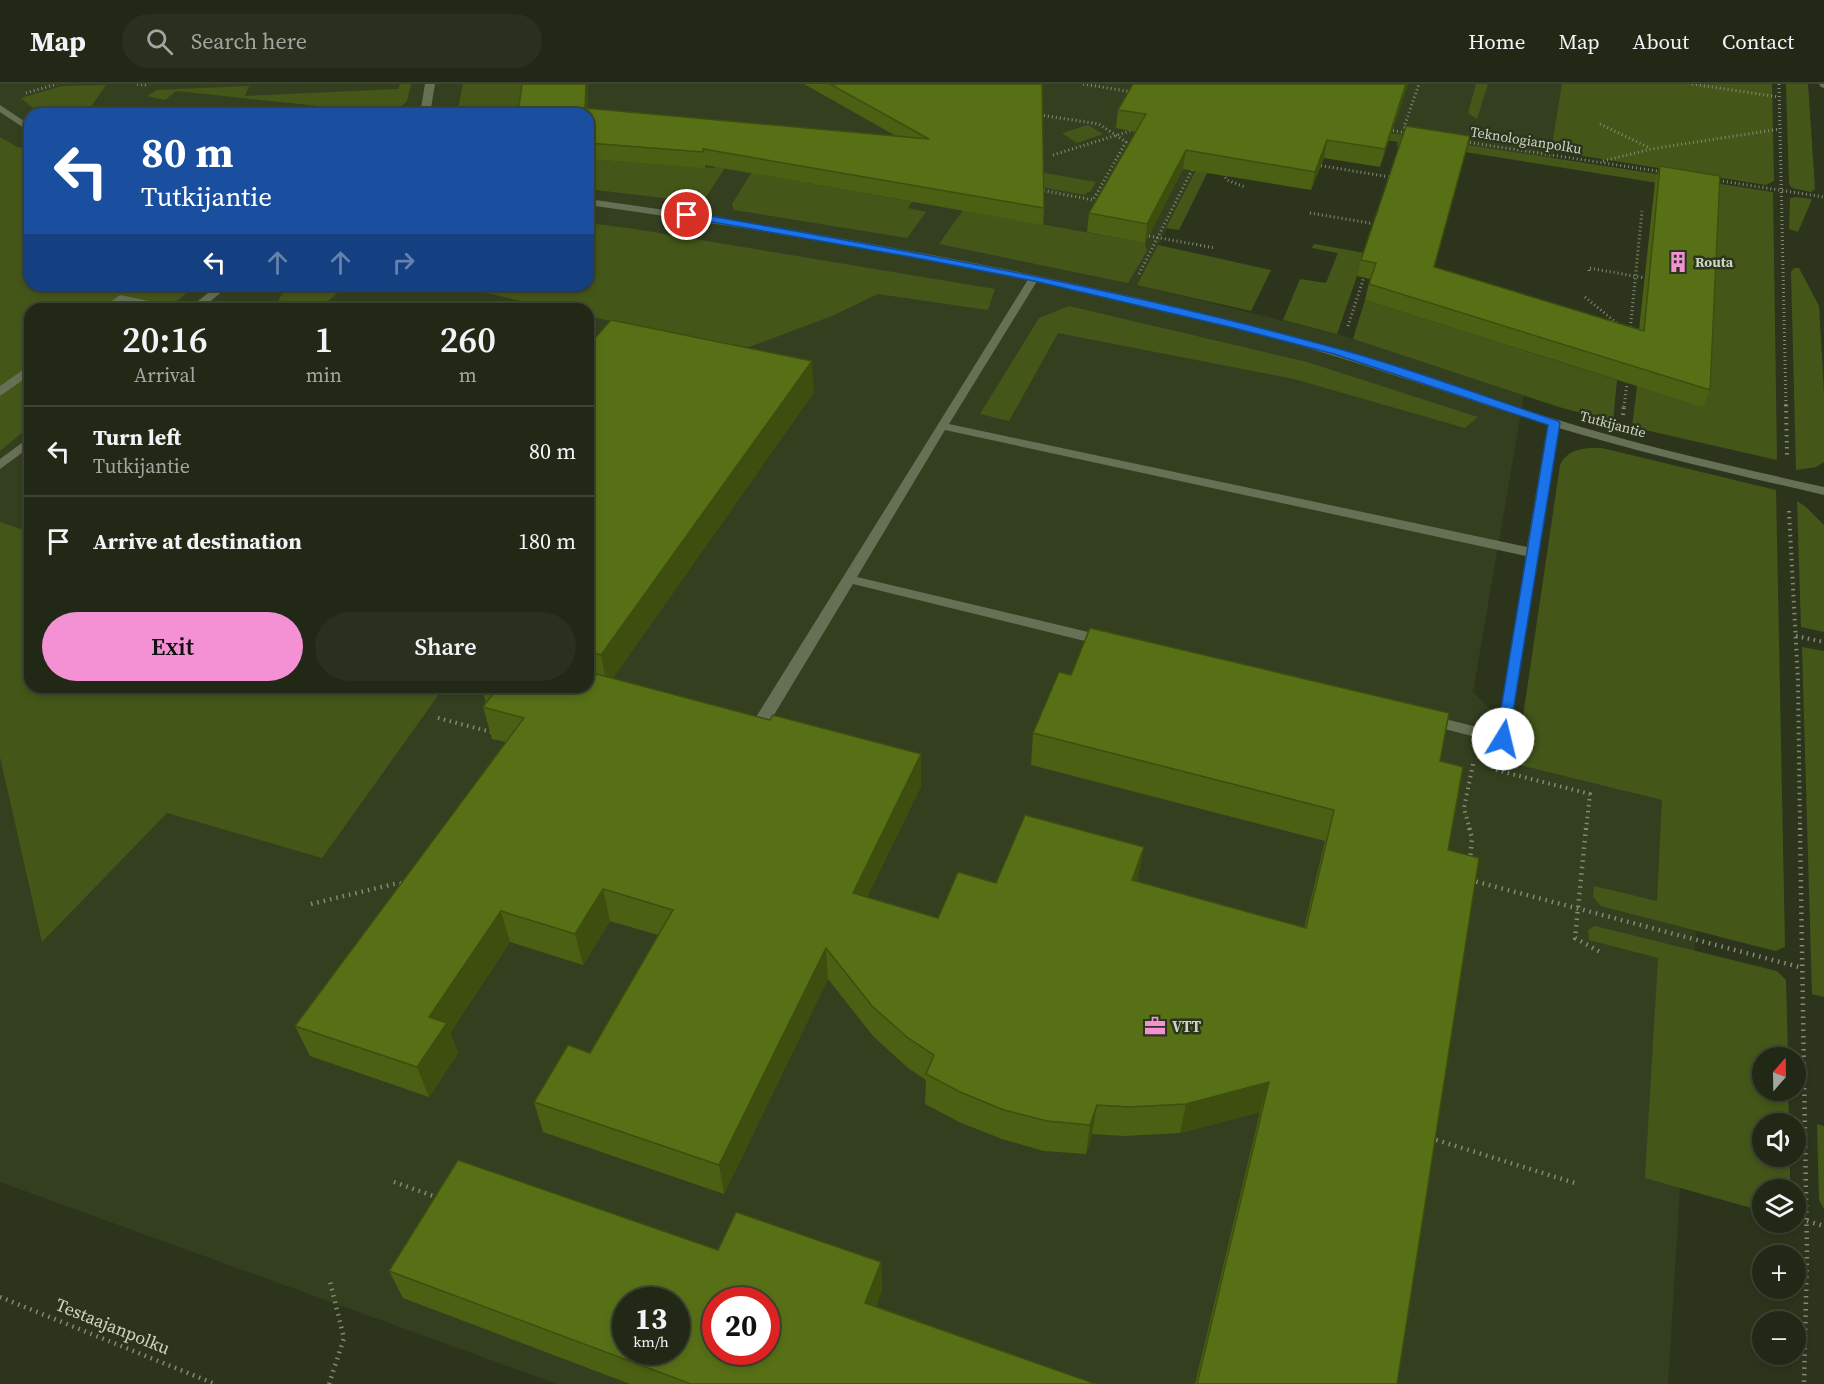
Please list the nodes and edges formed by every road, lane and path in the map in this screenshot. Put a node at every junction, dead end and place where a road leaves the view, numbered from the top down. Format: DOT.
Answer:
graph roads {
  1 [pos="136,84"];
  2 [pos="430,84"];
  3 [pos="1083,84"];
  4 [pos="1419,84"];
  5 [pos="1692,84"];
  6 [pos="1779,84"];
  7 [pos="147,86"];
  8 [pos="1137,92"];
  9 [pos="1779,97"];
  10 [pos="0,108"];
  11 [pos="426,108"];
  12 [pos="1030,113"];
  13 [pos="1600,124"];
  14 [pos="24,125"];
  15 [pos="1780,129"];
  16 [pos="1130,130"];
  17 [pos="1388,130"];
  18 [pos="1411,133"];
  19 [pos="1116,135"];
  20 [pos="1409,140"];
  21 [pos="1458,140"];
  22 [pos="1651,148"];
  23 [pos="1053,155"];
  24 [pos="1600,162"];
  25 [pos="1310,164"];
  26 [pos="1194,166"];
  27 [pos="1668,172"];
  28 [pos="1223,174"];
  29 [pos="1390,177"];
  30 [pos="1713,180"];
  31 [pos="1245,187"];
  32 [pos="1035,189"];
  33 [pos="1781,190"];
  34 [pos="1824,197"];
  35 [pos="594,203"];
  36 [pos="1642,211"];
  37 [pos="1310,213"];
  38 [pos="1375,224"];
  39 [pos="1149,236"];
  40 [pos="1158,237"];
  41 [pos="1215,248"];
  42 [pos="1589,271"];
  43 [pos="1636,276"];
  44 [pos="1137,277"];
  45 [pos="1034,278"];
  46 [pos="1364,278"];
  47 [pos="1645,278"];
  48 [pos="217,291"];
  49 [pos="1585,297"];
  50 [pos="114,303"];
  51 [pos="144,303"];
  52 [pos="202,303"];
  53 [pos="1337,352"];
  54 [pos="24,374"];
  55 [pos="1627,383"];
  56 [pos="0,392"];
  57 [pos="1623,417"];
  58 [pos="1554,423"];
  59 [pos="942,426"];
  60 [pos="24,446"];
  61 [pos="0,465"];
  62 [pos="1788,483"];
  63 [pos="1824,491"];
  64 [pos="1533,553"];
  65 [pos="849,579"];
  66 [pos="1796,636"];
  67 [pos="1824,642"];
  68 [pos="1119,645"];
  69 [pos="1416,717"];
  70 [pos="438,718"];
  71 [pos="496,725"];
  72 [pos="1460,728"];
  73 [pos="744,731"];
  74 [pos="1473,764"];
  75 [pos="1484,767"];
  76 [pos="1494,770"];
  77 [pos="1469,868"];
  78 [pos="1467,879"];
  79 [pos="408,886"];
  80 [pos="311,904"];
  81 [pos="1579,909"];
  82 [pos="1602,952"];
  83 [pos="1803,968"];
  84 [pos="1427,1137"];
  85 [pos="394,1182"];
  86 [pos="1578,1184"];
  87 [pos="449,1201"];
  88 [pos="1807,1221"];
  89 [pos="1824,1226"];
  90 [pos="330,1282"];
  91 [pos="0,1296"];
  92 [pos="215,1384"];
  93 [pos="329,1384"];
  94 [pos="1804,1384"];
  1 -- 7 [label="path"];
  2 -- 11 [label="street"];
  3 -- 8 [label="path"];
  4 -- 18 [label="path"];
  5 -- 9 [label="path"];
  6 -- 9 [label="path"];
  9 -- 15 [label="path"];
  10 -- 14 [label="street"];
  12 -- 19 [label="path"];
  13 -- 22 [label="path"];
  15 -- 22 [label="path"];
  15 -- 33 [label="path"];
  16 -- 19 [label="path"];
  17 -- 18 [label="path"];
  18 -- 20 [label="path"];
  19 -- 23 [label="path"];
  19 -- 32 [label="path"];
  21 -- 24 [label="path, Teknologianpolku"];
  22 -- 24 [label="path"];
  24 -- 27 [label="path, Teknologianpolku"];
  25 -- 29 [label="path"];
  26 -- 40 [label="path"];
  28 -- 31 [label="path"];
  30 -- 33 [label="path"];
  33 -- 34 [label="path"];
  33 -- 62 [label="path"];
  35 -- 45 [label="street, Tutkijantie"];
  36 -- 43 [label="path"];
  37 -- 38 [label="path"];
  39 -- 40 [label="path"];
  40 -- 41 [label="path"];
  40 -- 44 [label="path"];
  42 -- 43 [label="path"];
  43 -- 47 [label="path"];
  43 -- 49 [label="path"];
  45 -- 53 [label="street, Tutkijantie"];
  45 -- 59 [label="street"];
  46 -- 53 [label="path"];
  48 -- 52 [label="street"];
  50 -- 51 [label="street"];
  53 -- 58 [label="street, Tutkijantie"];
  54 -- 56 [label="street"];
  55 -- 57 [label="path"];
  58 -- 62 [label="street, Tutkijantie"];
  58 -- 64 [label="street"];
  59 -- 64 [label="street"];
  59 -- 65 [label="street"];
  60 -- 61 [label="street"];
  62 -- 63 [label="street, Tutkijantie"];
  62 -- 66 [label="path"];
  64 -- 72 [label="street"];
  65 -- 68 [label="street"];
  65 -- 73 [label="street"];
  66 -- 67 [label="path"];
  66 -- 83 [label="path"];
  69 -- 72 [label="street"];
  70 -- 71 [label="path"];
  72 -- 74 [label="path"];
  74 -- 75 [label="path"];
  74 -- 77 [label="path"];
  76 -- 81 [label="path"];
  78 -- 81 [label="path"];
  79 -- 80 [label="path"];
  81 -- 82 [label="path"];
  81 -- 83 [label="path"];
  83 -- 88 [label="path"];
  84 -- 86 [label="path"];
  85 -- 87 [label="path"];
  88 -- 89 [label="path"];
  88 -- 94 [label="path"];
  90 -- 93 [label="path"];
  91 -- 92 [label="path, Testaajanpolku"];
}
